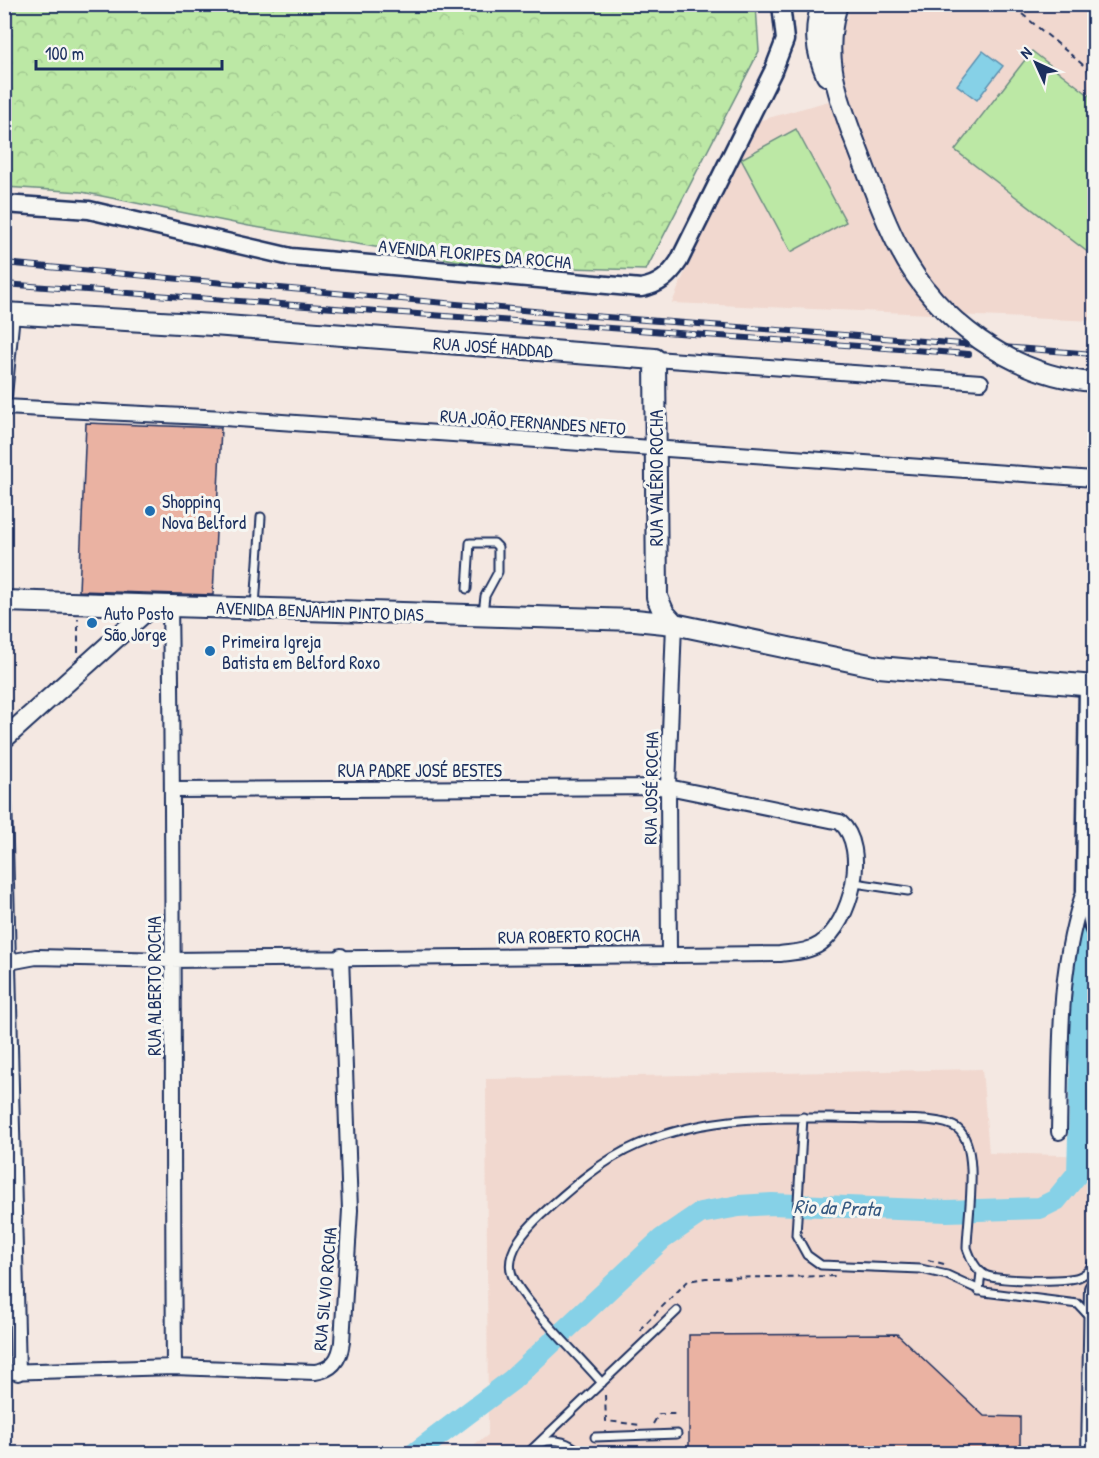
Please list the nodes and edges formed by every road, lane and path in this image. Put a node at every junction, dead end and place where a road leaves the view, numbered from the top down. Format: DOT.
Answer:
graph roads {
  1 [pos="768,4"];
  2 [pos="781,4"];
  3 [pos="821,4"];
  4 [pos="838,4"];
  5 [pos="1031,4"];
  6 [pos="1013,5"];
  7 [pos="785,28"];
  8 [pos="1095,74"];
  9 [pos="844,112"];
  10 [pos="4,204"];
  11 [pos="8,313"];
  12 [pos="655,359"];
  13 [pos="981,382"];
  14 [pos="1095,382"];
  15 [pos="4,396"];
  16 [pos="4,407"];
  17 [pos="656,448"];
  18 [pos="1095,479"];
  19 [pos="261,517"];
  20 [pos="467,589"];
  21 [pos="657,597"];
  22 [pos="4,601"];
  23 [pos="78,602"];
  24 [pos="161,605"];
  25 [pos="255,609"];
  26 [pos="483,615"];
  27 [pos="635,620"];
  28 [pos="674,624"];
  29 [pos="77,672"];
  30 [pos="1091,686"];
  31 [pos="4,739"];
  32 [pos="668,787"];
  33 [pos="173,790"];
  34 [pos="4,802"];
  35 [pos="1095,861"];
  36 [pos="855,883"];
  37 [pos="1086,883"];
  38 [pos="908,891"];
  39 [pos="1095,929"];
  40 [pos="669,953"];
  41 [pos="341,956"];
  42 [pos="171,960"];
  43 [pos="5,962"];
  44 [pos="803,1117"];
  45 [pos="1059,1132"];
  46 [pos="1095,1260"];
  47 [pos="981,1272"];
  48 [pos="841,1276"];
  49 [pos="1095,1289"];
  50 [pos="979,1291"];
  51 [pos="677,1311"];
  52 [pos="1093,1331"];
  53 [pos="639,1347"];
  54 [pos="174,1367"];
  55 [pos="1093,1369"];
  56 [pos="11,1372"];
  57 [pos="605,1385"];
  58 [pos="677,1414"];
  59 [pos="641,1425"];
  60 [pos="652,1425"];
  61 [pos="677,1434"];
  62 [pos="595,1437"];
  63 [pos="537,1444"];
  64 [pos="527,1454"];
  65 [pos="583,1454"];
  66 [pos="1091,1454"];
  1 -- 7 [label="street"];
  2 -- 7 [label="street, AVENIDA FLORIPES DA ROCHA"];
  3 -- 9 [label="main road"];
  4 -- 9 [label="main road"];
  5 -- 6 [label="lane"];
  6 -- 8 [label="path"];
  7 -- 10 [label="street, AVENIDA FLORIPES DA ROCHA"];
  9 -- 14 [label="main road, bridge"];
  11 -- 12 [label="main road, RUA JOSÉ HADDAD"];
  11 -- 15 [label="street"];
  12 -- 13 [label="street, RUA JOSÉ HADDAD"];
  12 -- 17 [label="main road, RUA VALÉRIO ROCHA"];
  16 -- 17 [label="street, RUA JOÃO FERNANDES NETO"];
  17 -- 18 [label="street, RUA JOÃO FERNANDES NETO"];
  17 -- 21 [label="main road, RUA VALÉRIO ROCHA"];
  19 -- 25 [label="lane"];
  20 -- 26 [label="lane"];
  21 -- 27 [label="main road"];
  21 -- 28 [label="main road"];
  22 -- 23 [label="main road, AVENIDA BENJAMIN PINTO DIAS"];
  23 -- 24 [label="main road, AVENIDA BENJAMIN PINTO DIAS"];
  23 -- 29 [label="path"];
  24 -- 25 [label="main road, AVENIDA BENJAMIN PINTO DIAS"];
  24 -- 29 [label="main road"];
  24 -- 33 [label="street, RUA ALBERTO ROCHA"];
  25 -- 26 [label="main road, AVENIDA BENJAMIN PINTO DIAS"];
  26 -- 27 [label="main road, AVENIDA BENJAMIN PINTO DIAS"];
  27 -- 28 [label="main road, AVENIDA BENJAMIN PINTO DIAS"];
  28 -- 30 [label="main road, AVENIDA BENJAMIN PINTO DIAS"];
  28 -- 32 [label="street, RUA JOSÉ ROCHA"];
  29 -- 31 [label="main road"];
  30 -- 37 [label="street"];
  32 -- 33 [label="street, RUA PADRE JOSÉ BESTES"];
  32 -- 36 [label="street, RUA ROBERTO ROCHA"];
  32 -- 40 [label="street, RUA JOSÉ ROCHA"];
  33 -- 42 [label="street, RUA ALBERTO ROCHA"];
  34 -- 43 [label="street"];
  35 -- 37 [label="street"];
  36 -- 38 [label="lane"];
  36 -- 40 [label="street, RUA ROBERTO ROCHA"];
  37 -- 39 [label="street"];
  37 -- 45 [label="street"];
  40 -- 41 [label="street, RUA ROBERTO ROCHA"];
  41 -- 42 [label="street, RUA ROBERTO ROCHA"];
  41 -- 54 [label="street, RUA SILVIO ROCHA"];
  42 -- 43 [label="street, RUA ROBERTO ROCHA"];
  42 -- 54 [label="street, RUA ALBERTO ROCHA"];
  43 -- 56 [label="street"];
  44 -- 47 [label="lane"];
  44 -- 50 [label="lane"];
  44 -- 57 [label="lane"];
  46 -- 47 [label="lane"];
  47 -- 50 [label="lane"];
  48 -- 53 [label="path"];
  49 -- 52 [label="main road"];
  50 -- 52 [label="lane"];
  51 -- 53 [label="lane"];
  52 -- 55 [label="main road"];
  53 -- 57 [label="lane"];
  54 -- 56 [label="street, RUA SILVIO ROCHA"];
  55 -- 66 [label="main road"];
  57 -- 59 [label="path"];
  57 -- 63 [label="lane"];
  58 -- 60 [label="path"];
  61 -- 62 [label="lane"];
  63 -- 64 [label="lane"];
  63 -- 65 [label="lane"];
}
